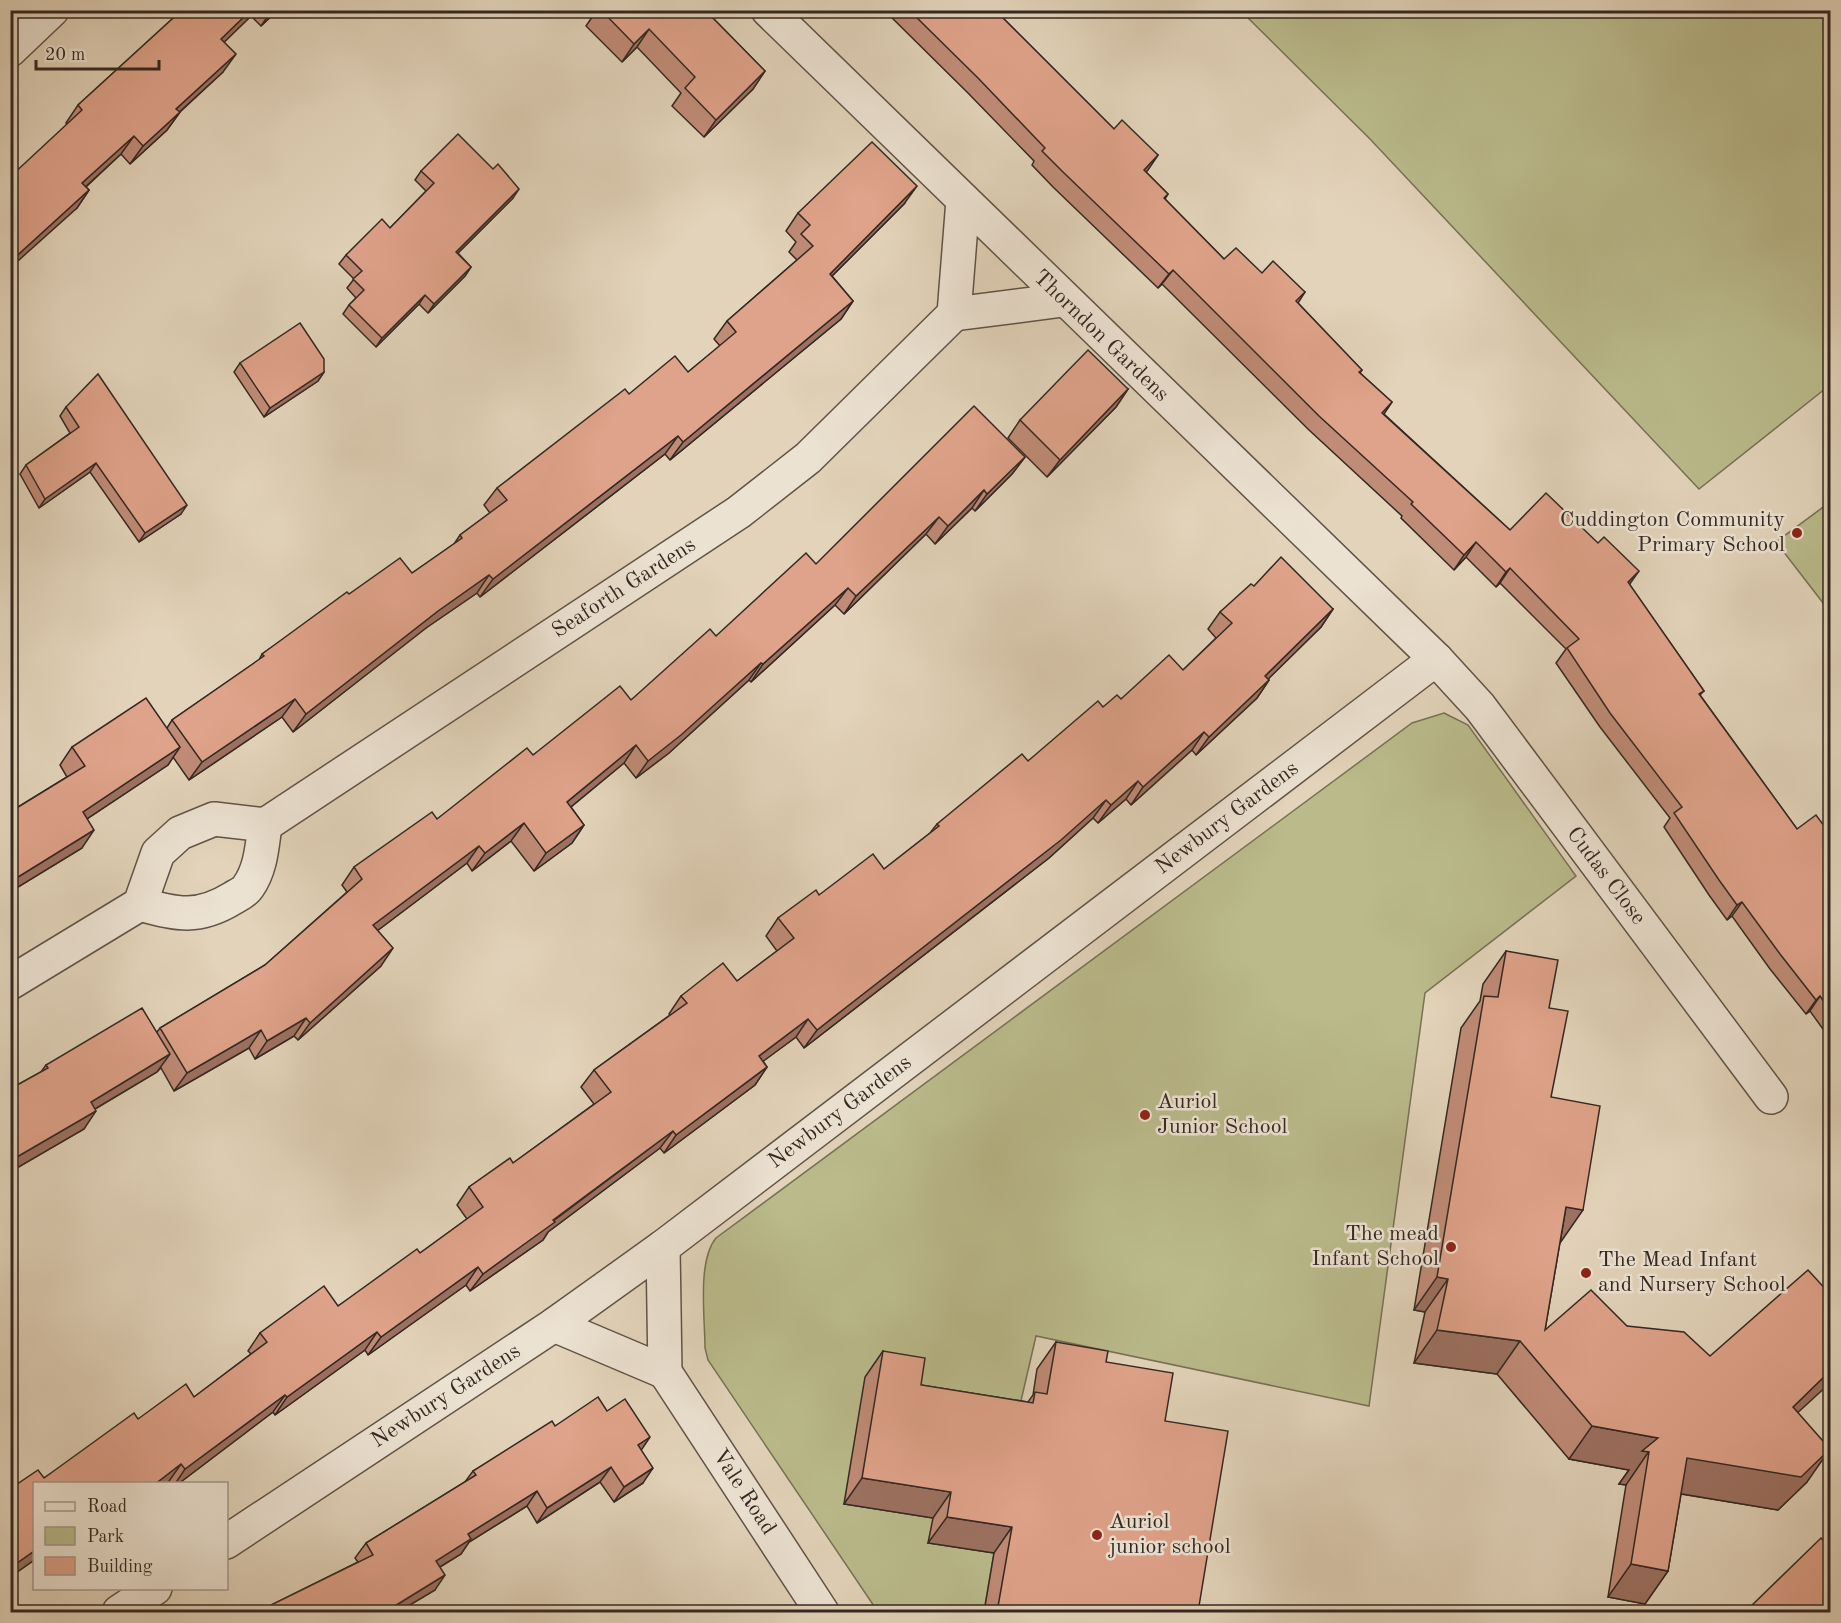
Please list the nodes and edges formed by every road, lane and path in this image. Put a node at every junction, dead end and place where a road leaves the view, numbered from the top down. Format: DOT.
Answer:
graph roads {
  1 [pos="52,10"];
  2 [pos="768,10"];
  3 [pos="10,50"];
  4 [pos="963,200"];
  5 [pos="1063,300"];
  6 [pos="954,314"];
  7 [pos="1436,659"];
  8 [pos="265,825"];
  9 [pos="140,904"];
  10 [pos="10,983"];
  11 [pos="1771,1097"];
  12 [pos="663,1246"];
  13 [pos="554,1325"];
  14 [pos="665,1372"];
  15 [pos="228,1541"];
  16 [pos="152,1590"];
  17 [pos="119,1612"];
  18 [pos="822,1612"];
  1 -- 3 [label="street"];
  2 -- 4 [label="street, Thorndon Gardens"];
  4 -- 5 [label="street, Thorndon Gardens"];
  4 -- 6 [label="street"];
  5 -- 6 [label="street"];
  5 -- 7 [label="street, Thorndon Gardens"];
  6 -- 8 [label="street, Seaforth Gardens"];
  7 -- 11 [label="street, Cudas Close"];
  7 -- 12 [label="street, Newbury Gardens"];
  8 -- 9 [label="street"];
  8 -- 9 [label="street"];
  9 -- 10 [label="street"];
  12 -- 13 [label="street, Newbury Gardens"];
  12 -- 14 [label="street"];
  13 -- 14 [label="street"];
  13 -- 15 [label="street, Newbury Gardens"];
  14 -- 18 [label="street, Vale Road"];
  16 -- 17 [label="street"];
}
